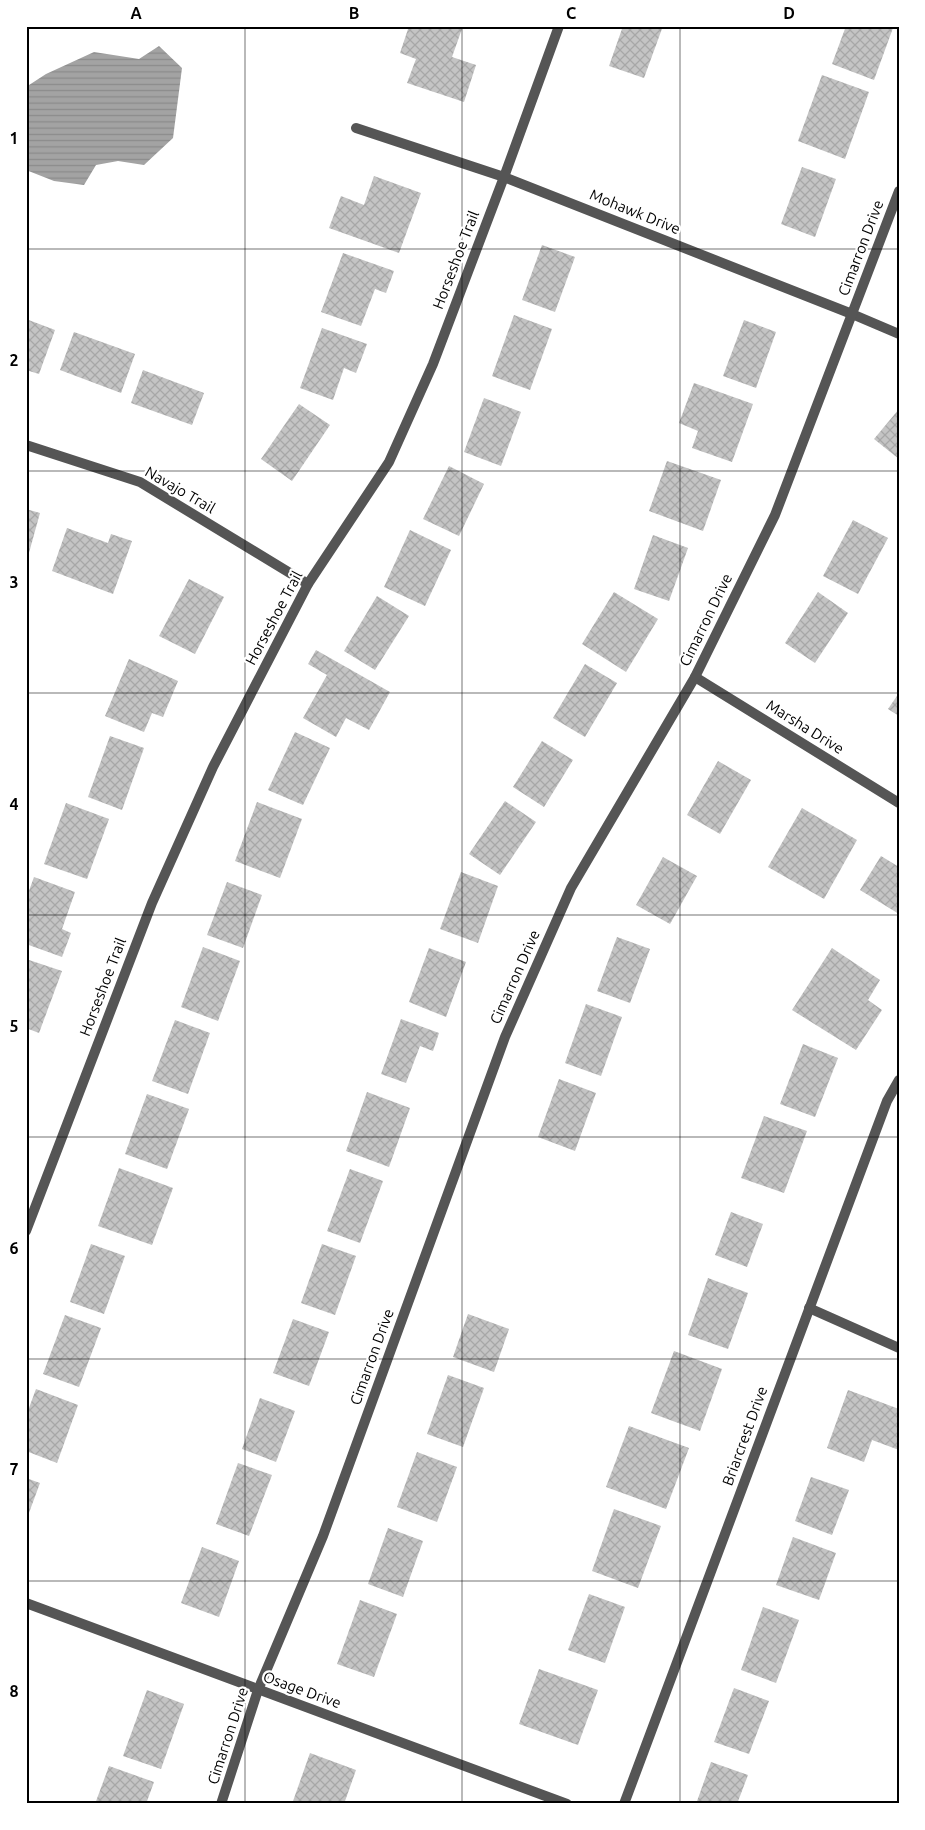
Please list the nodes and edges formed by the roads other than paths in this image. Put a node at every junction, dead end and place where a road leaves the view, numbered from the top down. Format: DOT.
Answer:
graph roads {
  1 [pos="559,26"];
  2 [pos="356,128"];
  3 [pos="504,177"];
  4 [pos="899,191"];
  5 [pos="852,314"];
  6 [pos="899,334"];
  7 [pos="26,445"];
  8 [pos="308,584"];
  9 [pos="695,677"];
  10 [pos="899,803"];
  11 [pos="899,1080"];
  12 [pos="26,1231"];
  13 [pos="809,1308"];
  14 [pos="899,1348"];
  15 [pos="26,1603"];
  16 [pos="258,1690"];
  17 [pos="221,1804"];
  18 [pos="567,1804"];
  19 [pos="624,1804"];
  1 -- 3 [label="street, Horseshoe Trail"];
  2 -- 3 [label="street, Mohawk Drive"];
  3 -- 5 [label="street, Mohawk Drive"];
  3 -- 8 [label="street, Horseshoe Trail"];
  4 -- 5 [label="street, Cimarron Drive"];
  5 -- 6 [label="street, Mohawk Drive"];
  5 -- 9 [label="street, Cimarron Drive"];
  7 -- 8 [label="street, Navajo Trail"];
  8 -- 12 [label="street, Horseshoe Trail"];
  9 -- 10 [label="street, Marsha Drive"];
  9 -- 16 [label="street, Cimarron Drive"];
  11 -- 13 [label="street, Briarcrest Drive"];
  13 -- 14 [label="street"];
  13 -- 19 [label="street, Briarcrest Drive"];
  15 -- 16 [label="street, Osage Drive"];
  16 -- 17 [label="street, Cimarron Drive"];
  16 -- 18 [label="street, Osage Drive"];
}
